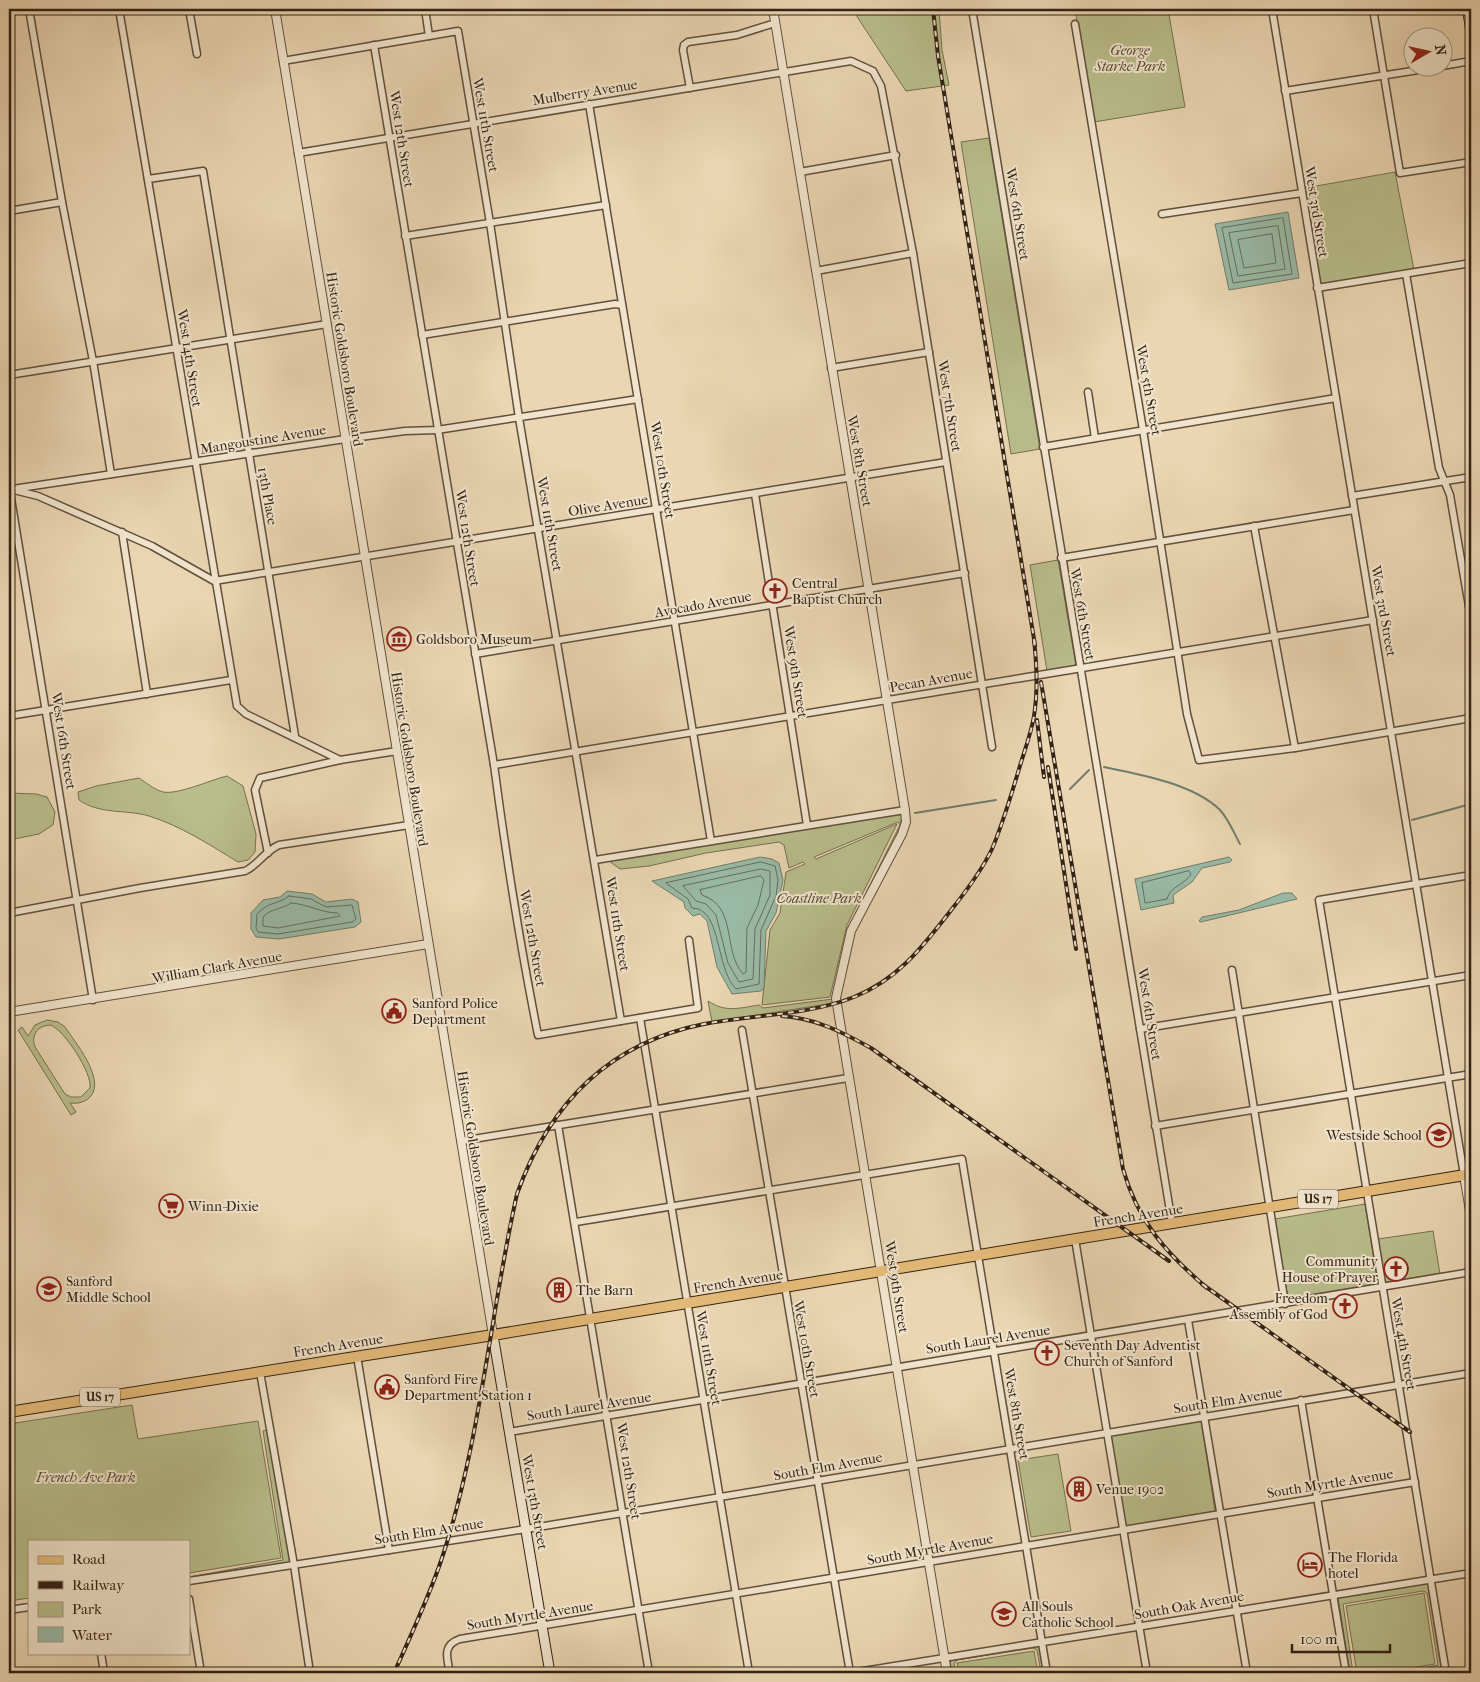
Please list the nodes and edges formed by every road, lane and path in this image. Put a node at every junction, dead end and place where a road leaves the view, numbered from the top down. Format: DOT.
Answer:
graph roads {
  1 [pos="29,9"];
  2 [pos="119,9"];
  3 [pos="189,9"];
  4 [pos="275,9"];
  5 [pos="425,9"];
  6 [pos="773,9"];
  7 [pos="972,9"];
  8 [pos="1272,9"];
  9 [pos="1373,9"];
  10 [pos="1469,12"];
  11 [pos="775,23"];
  12 [pos="1075,24"];
  13 [pos="1471,29"];
  14 [pos="429,36"];
  15 [pos="374,45"];
  16 [pos="197,54"];
  17 [pos="284,61"];
  18 [pos="1471,61"];
  19 [pos="1452,64"];
  20 [pos="873,71"];
  21 [pos="1402,72"];
  22 [pos="784,73"];
  23 [pos="1384,75"];
  24 [pos="690,88"];
  25 [pos="1285,91"];
  26 [pos="589,104"];
  27 [pos="474,123"];
  28 [pos="390,137"];
  29 [pos="298,153"];
  30 [pos="896,155"];
  31 [pos="1471,162"];
  32 [pos="800,172"];
  33 [pos="148,179"];
  34 [pos="1302,193"];
  35 [pos="62,202"];
  36 [pos="606,205"];
  37 [pos="9,211"];
  38 [pos="1162,214"];
  39 [pos="490,223"];
  40 [pos="405,236"];
  41 [pos="913,253"];
  42 [pos="1471,263"];
  43 [pos="816,271"];
  44 [pos="1406,274"];
  45 [pos="1317,288"];
  46 [pos="622,305"];
  47 [pos="505,322"];
  48 [pos="326,324"];
  49 [pos="422,335"];
  50 [pos="230,339"];
  51 [pos="176,348"];
  52 [pos="929,352"];
  53 [pos="93,361"];
  54 [pos="831,368"];
  55 [pos="9,375"];
  56 [pos="1088,392"];
  57 [pos="1336,398"];
  58 [pos="638,399"];
  59 [pos="519,418"];
  60 [pos="437,430"];
  61 [pos="1143,430"];
  62 [pos="1095,438"];
  63 [pos="345,439"];
  64 [pos="1043,447"];
  65 [pos="248,454"];
  66 [pos="195,461"];
  67 [pos="946,462"];
  68 [pos="110,474"];
  69 [pos="1471,477"];
  70 [pos="850,479"];
  71 [pos="1444,482"];
  72 [pos="9,488"];
  73 [pos="755,494"];
  74 [pos="1352,496"];
  75 [pos="657,510"];
  76 [pos="1354,510"];
  77 [pos="1254,526"];
  78 [pos="538,529"];
  79 [pos="122,532"];
  80 [pos="1161,542"];
  81 [pos="455,543"];
  82 [pos="365,558"];
  83 [pos="1061,558"];
  84 [pos="965,573"];
  85 [pos="268,574"];
  86 [pos="214,581"];
  87 [pos="869,590"];
  88 [pos="773,605"];
  89 [pos="1471,618"];
  90 [pos="1373,620"];
  91 [pos="674,622"];
  92 [pos="1274,636"];
  93 [pos="557,641"];
  94 [pos="1178,652"];
  95 [pos="475,654"];
  96 [pos="1080,669"];
  97 [pos="231,680"];
  98 [pos="983,684"];
  99 [pos="147,694"];
  100 [pos="887,700"];
  101 [pos="47,710"];
  102 [pos="9,716"];
  103 [pos="791,716"];
  104 [pos="1471,718"];
  105 [pos="693,731"];
  106 [pos="1392,732"];
  107 [pos="295,736"];
  108 [pos="992,747"];
  109 [pos="1295,748"];
  110 [pos="397,751"];
  111 [pos="575,751"];
  112 [pos="340,760"];
  113 [pos="494,765"];
  114 [pos="906,810"];
  115 [pos="409,825"];
  116 [pos="807,825"];
  117 [pos="711,841"];
  118 [pos="268,853"];
  119 [pos="595,860"];
  120 [pos="1471,875"];
  121 [pos="1417,885"];
  122 [pos="76,901"];
  123 [pos="862,908"];
  124 [pos="9,914"];
  125 [pos="688,940"];
  126 [pos="428,944"];
  127 [pos="1232,970"];
  128 [pos="1471,975"];
  129 [pos="1432,981"];
  130 [pos="1334,998"];
  131 [pos="93,1000"];
  132 [pos="9,1012"];
  133 [pos="1238,1014"];
  134 [pos="640,1018"];
  135 [pos="621,1021"];
  136 [pos="1140,1029"];
  137 [pos="742,1030"];
  138 [pos="1471,1074"];
  139 [pos="1448,1077"];
  140 [pos="848,1078"];
  141 [pos="1350,1093"];
  142 [pos="752,1094"];
  143 [pos="655,1109"];
  144 [pos="1253,1109"];
  145 [pos="558,1125"];
  146 [pos="1155,1126"];
  147 [pos="460,1141"];
  148 [pos="1468,1174"];
  149 [pos="867,1176"];
  150 [pos="768,1190"];
  151 [pos="1366,1191"];
  152 [pos="672,1206"];
  153 [pos="1269,1207"];
  154 [pos="1471,1217"];
  155 [pos="576,1222"];
  156 [pos="1172,1223"];
  157 [pos="1075,1239"];
  158 [pos="978,1255"];
  159 [pos="881,1270"];
  160 [pos="1471,1272"];
  161 [pos="784,1287"];
  162 [pos="1382,1287"];
  163 [pos="687,1303"];
  164 [pos="1284,1304"];
  165 [pos="591,1319"];
  166 [pos="1188,1320"];
  167 [pos="493,1335"];
  168 [pos="1090,1335"];
  169 [pos="994,1352"];
  170 [pos="357,1356"];
  171 [pos="897,1367"];
  172 [pos="260,1372"];
  173 [pos="1471,1373"];
  174 [pos="801,1384"];
  175 [pos="1399,1384"];
  176 [pos="704,1400"];
  177 [pos="1301,1400"];
  178 [pos="9,1412"];
  179 [pos="607,1416"];
  180 [pos="1203,1417"];
  181 [pos="509,1432"];
  182 [pos="1106,1432"];
  183 [pos="1011,1448"];
  184 [pos="913,1464"];
  185 [pos="817,1481"];
  186 [pos="1415,1482"];
  187 [pos="720,1497"];
  188 [pos="1317,1498"];
  189 [pos="622,1512"];
  190 [pos="1219,1514"];
  191 [pos="526,1529"];
  192 [pos="1121,1530"];
  193 [pos="1026,1546"];
  194 [pos="389,1550"];
  195 [pos="928,1561"];
  196 [pos="294,1565"];
  197 [pos="1471,1572"];
  198 [pos="832,1578"];
  199 [pos="1431,1579"];
  200 [pos="190,1581"];
  201 [pos="736,1594"];
  202 [pos="1334,1594"];
  203 [pos="190,1605"];
  204 [pos="28,1607"];
  205 [pos="1236,1609"];
  206 [pos="9,1610"];
  207 [pos="639,1610"];
  208 [pos="542,1627"];
  209 [pos="1139,1627"];
  210 [pos="1042,1642"];
  211 [pos="101,1654"];
  212 [pos="945,1658"];
  213 [pos="1471,1672"];
  214 [pos="104,1673"];
  215 [pos="201,1673"];
  216 [pos="310,1673"];
  217 [pos="450,1673"];
  218 [pos="550,1673"];
  219 [pos="649,1673"];
  220 [pos="749,1673"];
  221 [pos="851,1673"];
  222 [pos="947,1673"];
  223 [pos="1047,1673"];
  224 [pos="1147,1673"];
  225 [pos="1247,1673"];
  226 [pos="1346,1673"];
  227 [pos="1446,1673"];
  228 [pos="1463,1673"];
  1 -- 35 [label="street"];
  2 -- 33 [label="street, West 14th Street"];
  3 -- 16 [label="street"];
  4 -- 17 [label="street, Historic Goldsboro Boulevard"];
  5 -- 14 [label="street"];
  6 -- 11 [label="street, West 8th Street"];
  7 -- 64 [label="street, West 6th Street"];
  8 -- 25 [label="street, West 3rd Street"];
  9 -- 23 [label="street"];
  10 -- 13 [label="main road"];
  11 -- 22 [label="street, West 8th Street"];
  11 -- 24 [label="street"];
  12 -- 61 [label="street, West 5th Street"];
  14 -- 15 [label="street"];
  14 -- 27 [label="street, West 11th Street"];
  15 -- 17 [label="street"];
  15 -- 28 [label="street, West 12th Street"];
  17 -- 29 [label="street, Historic Goldsboro Boulevard"];
  18 -- 19 [label="street"];
  20 -- 22 [label="street, Mulberry Avenue"];
  20 -- 30 [label="street, West 7th Street"];
  21 -- 23 [label="street"];
  22 -- 24 [label="street, Mulberry Avenue"];
  22 -- 32 [label="street, West 8th Street"];
  23 -- 25 [label="street"];
  23 -- 31 [label="street"];
  24 -- 26 [label="street, Mulberry Avenue"];
  25 -- 34 [label="street, West 3rd Street"];
  26 -- 27 [label="street, Mulberry Avenue"];
  26 -- 36 [label="street, West 10th Street"];
  27 -- 28 [label="street, Mulberry Avenue"];
  27 -- 39 [label="street, West 11th Street"];
  28 -- 29 [label="street, Mulberry Avenue"];
  28 -- 40 [label="street, West 12th Street"];
  29 -- 48 [label="street, Historic Goldsboro Boulevard"];
  30 -- 32 [label="street"];
  30 -- 41 [label="street, West 7th Street"];
  32 -- 43 [label="street, West 8th Street"];
  33 -- 50 [label="street, 13th Place"];
  33 -- 51 [label="street, West 14th Street"];
  34 -- 38 [label="street"];
  34 -- 45 [label="street, West 3rd Street"];
  35 -- 37 [label="street"];
  35 -- 53 [label="street"];
  36 -- 39 [label="street"];
  36 -- 46 [label="street, West 10th Street"];
  39 -- 40 [label="street"];
  39 -- 47 [label="street, West 11th Street"];
  40 -- 49 [label="street, West 12th Street"];
  41 -- 43 [label="street"];
  41 -- 52 [label="street, West 7th Street"];
  42 -- 44 [label="street"];
  43 -- 54 [label="street, West 8th Street"];
  44 -- 45 [label="street"];
  44 -- 71 [label="street"];
  45 -- 57 [label="street, West 3rd Street"];
  46 -- 47 [label="street"];
  46 -- 58 [label="street, West 10th Street"];
  47 -- 49 [label="street"];
  47 -- 59 [label="street, West 11th Street"];
  48 -- 50 [label="street"];
  48 -- 63 [label="street, Historic Goldsboro Boulevard"];
  49 -- 60 [label="street, West 12th Street"];
  50 -- 51 [label="street"];
  50 -- 65 [label="street, 13th Place"];
  51 -- 53 [label="street"];
  51 -- 66 [label="street, West 14th Street"];
  52 -- 54 [label="street"];
  52 -- 67 [label="street, West 7th Street"];
  53 -- 55 [label="street"];
  53 -- 68 [label="street"];
  54 -- 70 [label="street, West 8th Street"];
  56 -- 62 [label="street"];
  57 -- 61 [label="street"];
  57 -- 74 [label="street, West 3rd Street"];
  58 -- 59 [label="street, Mangoustine Avenue"];
  58 -- 75 [label="street, West 10th Street"];
  59 -- 60 [label="street, Mangoustine Avenue"];
  59 -- 78 [label="street, West 11th Street"];
  60 -- 63 [label="street, Mangoustine Avenue"];
  60 -- 81 [label="street, West 12th Street"];
  61 -- 62 [label="street"];
  61 -- 80 [label="street, West 5th Street"];
  62 -- 64 [label="street"];
  63 -- 65 [label="street, Mangoustine Avenue"];
  63 -- 82 [label="street, Historic Goldsboro Boulevard"];
  64 -- 83 [label="street, West 6th Street"];
  65 -- 66 [label="street, Mangoustine Avenue"];
  65 -- 85 [label="street, 13th Place"];
  66 -- 68 [label="street, Mangoustine Avenue"];
  66 -- 86 [label="street, West 14th Street"];
  67 -- 70 [label="street, Olive Avenue"];
  67 -- 84 [label="street, West 7th Street"];
  68 -- 72 [label="street, Mangoustine Avenue"];
  69 -- 71 [label="street"];
  70 -- 73 [label="street, Olive Avenue"];
  70 -- 87 [label="street, West 8th Street"];
  71 -- 74 [label="street"];
  71 -- 89 [label="street"];
  72 -- 79 [label="street"];
  72 -- 101 [label="street, West 16th Street"];
  73 -- 75 [label="street, Olive Avenue"];
  73 -- 88 [label="street, West 9th Street"];
  74 -- 76 [label="street, West 3rd Street"];
  75 -- 78 [label="street, Olive Avenue"];
  75 -- 91 [label="street, West 10th Street"];
  76 -- 77 [label="street"];
  76 -- 90 [label="street, West 3rd Street"];
  77 -- 80 [label="street"];
  77 -- 92 [label="street"];
  78 -- 81 [label="street, Olive Avenue"];
  78 -- 93 [label="street, West 11th Street"];
  79 -- 86 [label="street"];
  79 -- 99 [label="street"];
  80 -- 83 [label="street"];
  80 -- 94 [label="street, West 5th Street"];
  81 -- 82 [label="street, Olive Avenue"];
  81 -- 95 [label="street, West 12th Street"];
  82 -- 85 [label="street, Olive Avenue"];
  82 -- 110 [label="street, Historic Goldsboro Boulevard"];
  83 -- 96 [label="street, West 6th Street"];
  84 -- 87 [label="street, Avocado Avenue"];
  84 -- 98 [label="street, West 7th Street"];
  85 -- 86 [label="street, Olive Avenue"];
  85 -- 107 [label="street, 13th Place"];
  86 -- 97 [label="street, West 14th Street"];
  87 -- 88 [label="street, Avocado Avenue"];
  87 -- 100 [label="street, West 8th Street"];
  88 -- 91 [label="street, Avocado Avenue"];
  88 -- 103 [label="street, West 9th Street"];
  90 -- 92 [label="street, Pecan Avenue"];
  90 -- 106 [label="street, West 3rd Street"];
  91 -- 93 [label="street, Avocado Avenue"];
  91 -- 105 [label="street, West 10th Street"];
  92 -- 94 [label="street, Pecan Avenue"];
  92 -- 109 [label="street"];
  93 -- 95 [label="street, Avocado Avenue"];
  93 -- 111 [label="street, West 11th Street"];
  94 -- 96 [label="street, Pecan Avenue"];
  94 -- 109 [label="street, West 5th Street"];
  95 -- 113 [label="street, West 12th Street"];
  96 -- 98 [label="street, Pecan Avenue"];
  96 -- 136 [label="street, West 6th Street"];
  97 -- 99 [label="street"];
  97 -- 107 [label="street, West 14th Street"];
  98 -- 100 [label="street, Pecan Avenue"];
  98 -- 108 [label="street, West 7th Street"];
  99 -- 101 [label="street"];
  100 -- 103 [label="street, Pecan Avenue"];
  100 -- 114 [label="street, West 8th Street"];
  101 -- 102 [label="street"];
  101 -- 122 [label="street, West 16th Street"];
  103 -- 105 [label="street, Pecan Avenue"];
  103 -- 116 [label="street, West 9th Street"];
  104 -- 106 [label="street"];
  105 -- 111 [label="street, Pecan Avenue"];
  105 -- 117 [label="street, West 10th Street"];
  106 -- 109 [label="street"];
  106 -- 121 [label="street, West 3rd Street"];
  107 -- 112 [label="street"];
  110 -- 112 [label="street"];
  110 -- 115 [label="street, Historic Goldsboro Boulevard"];
  111 -- 113 [label="street, Pecan Avenue"];
  111 -- 119 [label="street, West 11th Street"];
  112 -- 118 [label="street"];
  113 -- 135 [label="street, West 12th Street"];
  114 -- 116 [label="street"];
  114 -- 123 [label="street, West 8th Street"];
  115 -- 118 [label="street"];
  115 -- 126 [label="street, Historic Goldsboro Boulevard"];
  116 -- 117 [label="street"];
  117 -- 119 [label="street"];
  118 -- 122 [label="street"];
  119 -- 135 [label="street, West 11th Street"];
  120 -- 121 [label="street"];
  121 -- 129 [label="street, West 3rd Street"];
  121 -- 130 [label="street, West 4th Street"];
  122 -- 124 [label="street"];
  122 -- 131 [label="street, West 16th Street"];
  123 -- 140 [label="street, West 9th Street"];
  125 -- 134 [label="street"];
  126 -- 131 [label="street, William Clark Avenue"];
  126 -- 147 [label="street, Historic Goldsboro Boulevard"];
  127 -- 133 [label="street"];
  128 -- 129 [label="street"];
  129 -- 130 [label="street"];
  129 -- 139 [label="street, West 3rd Street"];
  130 -- 133 [label="street"];
  130 -- 141 [label="street, West 4th Street"];
  131 -- 132 [label="street, William Clark Avenue"];
  133 -- 136 [label="street"];
  133 -- 144 [label="street"];
  134 -- 135 [label="street"];
  134 -- 143 [label="street, West 11th Street"];
  136 -- 146 [label="street, West 6th Street"];
  137 -- 142 [label="street, West 10th Street"];
  138 -- 139 [label="street"];
  139 -- 141 [label="street"];
  139 -- 148 [label="street, West 3rd Street"];
  140 -- 142 [label="street"];
  140 -- 149 [label="street, West 9th Street"];
  141 -- 144 [label="street"];
  141 -- 151 [label="street, West 4th Street"];
  142 -- 143 [label="street"];
  142 -- 150 [label="street, West 10th Street"];
  143 -- 145 [label="street"];
  143 -- 152 [label="street, West 11th Street"];
  144 -- 146 [label="street"];
  144 -- 153 [label="street"];
  145 -- 147 [label="street"];
  145 -- 155 [label="street, West 12th Street"];
  146 -- 156 [label="street, West 6th Street"];
  147 -- 167 [label="street, Historic Goldsboro Boulevard"];
  148 -- 151 [label="main road, French Avenue / US 17"];
  148 -- 154 [label="street, West 3rd Street"];
  149 -- 150 [label="street"];
  149 -- 158 [label="street, West 8th Street"];
  149 -- 159 [label="street, West 9th Street"];
  150 -- 152 [label="street"];
  150 -- 161 [label="street, West 10th Street"];
  151 -- 153 [label="main road, French Avenue / US 17"];
  151 -- 162 [label="street, West 4th Street"];
  152 -- 155 [label="street"];
  152 -- 163 [label="street, West 11th Street"];
  153 -- 156 [label="main road, French Avenue / US 17"];
  153 -- 164 [label="street"];
  155 -- 165 [label="street, West 12th Street"];
  156 -- 157 [label="main road, French Avenue / US 17"];
  157 -- 158 [label="main road, French Avenue / US 17"];
  157 -- 168 [label="street"];
  158 -- 159 [label="main road, French Avenue / US 17"];
  158 -- 169 [label="street, West 8th Street"];
  159 -- 161 [label="main road, French Avenue / US 17"];
  159 -- 171 [label="street, West 9th Street"];
  160 -- 162 [label="street, South Laurel Avenue"];
  161 -- 163 [label="main road, French Avenue / US 17"];
  161 -- 174 [label="street, West 10th Street"];
  162 -- 164 [label="street, South Laurel Avenue"];
  162 -- 175 [label="street, West 4th Street"];
  163 -- 165 [label="main road, French Avenue / US 17"];
  163 -- 176 [label="street, West 11th Street"];
  164 -- 166 [label="street, South Laurel Avenue"];
  165 -- 167 [label="main road, French Avenue / US 17"];
  165 -- 179 [label="street, West 12th Street"];
  166 -- 168 [label="street, South Laurel Avenue"];
  166 -- 180 [label="street"];
  167 -- 170 [label="main road, French Avenue / US 17"];
  167 -- 181 [label="main road, West 13th Street"];
  168 -- 169 [label="street, South Laurel Avenue"];
  168 -- 182 [label="street"];
  169 -- 171 [label="street, South Laurel Avenue"];
  169 -- 183 [label="street, West 8th Street"];
  170 -- 172 [label="main road, French Avenue / US 17"];
  170 -- 194 [label="street"];
  171 -- 174 [label="street, South Laurel Avenue"];
  171 -- 184 [label="street, West 9th Street"];
  172 -- 178 [label="main road, French Avenue / US 17"];
  172 -- 196 [label="street"];
  173 -- 175 [label="street, South Elm Avenue"];
  174 -- 176 [label="street, South Laurel Avenue"];
  174 -- 185 [label="street, West 10th Street"];
  175 -- 177 [label="street, South Elm Avenue"];
  175 -- 186 [label="street, West 4th Street"];
  176 -- 179 [label="street, South Laurel Avenue"];
  176 -- 187 [label="street, West 11th Street"];
  177 -- 180 [label="street, South Elm Avenue"];
  177 -- 188 [label="street"];
  179 -- 181 [label="street, South Laurel Avenue"];
  179 -- 189 [label="street, West 12th Street"];
  180 -- 182 [label="street, South Elm Avenue"];
  180 -- 190 [label="street"];
  181 -- 191 [label="main road, West 13th Street"];
  182 -- 183 [label="street, South Elm Avenue"];
  182 -- 192 [label="street"];
  183 -- 184 [label="street, South Elm Avenue"];
  183 -- 193 [label="street, West 8th Street"];
  184 -- 185 [label="street, South Elm Avenue"];
  184 -- 195 [label="street, West 9th Street"];
  185 -- 187 [label="street, South Elm Avenue"];
  185 -- 198 [label="street, West 10th Street"];
  186 -- 188 [label="street, South Myrtle Avenue"];
  186 -- 199 [label="street, West 4th Street"];
  187 -- 189 [label="street, South Elm Avenue"];
  187 -- 201 [label="street, West 11th Street"];
  188 -- 190 [label="street, South Myrtle Avenue"];
  188 -- 202 [label="street"];
  189 -- 191 [label="street, South Elm Avenue"];
  189 -- 207 [label="street, West 12th Street"];
  190 -- 192 [label="street, South Myrtle Avenue"];
  190 -- 205 [label="street"];
  191 -- 194 [label="street, South Elm Avenue"];
  191 -- 208 [label="main road, West 13th Street"];
  192 -- 193 [label="street, South Myrtle Avenue"];
  192 -- 209 [label="street"];
  193 -- 195 [label="street, South Myrtle Avenue"];
  193 -- 210 [label="street, West 8th Street"];
  194 -- 196 [label="street, South Elm Avenue"];
  195 -- 198 [label="street, South Myrtle Avenue"];
  195 -- 212 [label="street, West 9th Street"];
  196 -- 200 [label="street, South Elm Avenue"];
  196 -- 216 [label="street"];
  197 -- 199 [label="street, South Oak Avenue"];
  198 -- 201 [label="street, South Myrtle Avenue"];
  198 -- 221 [label="street, West 10th Street"];
  199 -- 202 [label="street, South Oak Avenue"];
  199 -- 227 [label="street, West 4th Street"];
  201 -- 207 [label="street, South Myrtle Avenue"];
  201 -- 220 [label="street, West 11th Street"];
  202 -- 205 [label="street, South Oak Avenue"];
  202 -- 226 [label="street"];
  203 -- 215 [label="street"];
  204 -- 206 [label="street"];
  205 -- 209 [label="street, South Oak Avenue"];
  205 -- 225 [label="street"];
  207 -- 208 [label="street, South Myrtle Avenue"];
  207 -- 219 [label="street, West 12th Street"];
  208 -- 217 [label="street, South Myrtle Avenue"];
  208 -- 218 [label="main road, West 13th Street"];
  209 -- 210 [label="street, South Oak Avenue"];
  209 -- 224 [label="street"];
  210 -- 212 [label="street, South Oak Avenue"];
  210 -- 223 [label="street, West 8th Street"];
  211 -- 214 [label="street"];
  212 -- 221 [label="street, South Oak Avenue"];
  212 -- 222 [label="street, West 9th Street"];
  213 -- 228 [label="street"];
}
